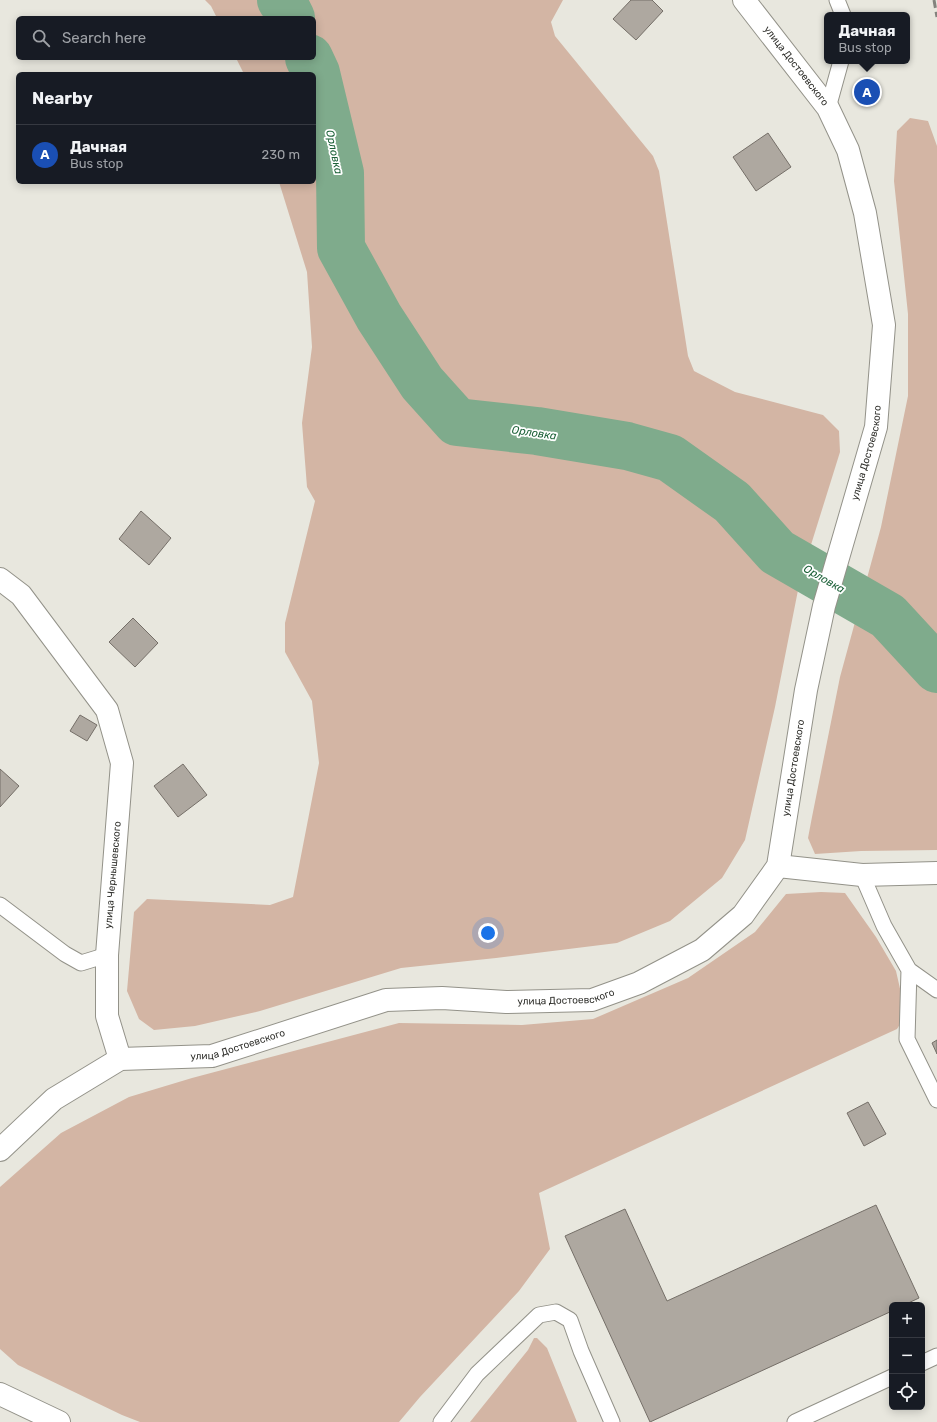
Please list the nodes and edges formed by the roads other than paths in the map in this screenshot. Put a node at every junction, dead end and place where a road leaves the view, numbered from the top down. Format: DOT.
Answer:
graph roads {
  1 [pos="744,0"];
  2 [pos="837,0"];
  3 [pos="848,0"];
  4 [pos="842,12"];
  5 [pos="848,12"];
  6 [pos="840,64"];
  7 [pos="828,108"];
  8 [pos="0,579"];
  9 [pos="778,866"];
  10 [pos="937,873"];
  11 [pos="862,875"];
  12 [pos="0,905"];
  13 [pos="107,955"];
  14 [pos="909,970"];
  15 [pos="937,990"];
  16 [pos="120,1059"];
  17 [pos="937,1100"];
  18 [pos="0,1150"];
  19 [pos="937,1356"];
  20 [pos="925,1362"];
  21 [pos="889,1378"];
  22 [pos="0,1394"];
  23 [pos="59,1422"];
  24 [pos="441,1422"];
  25 [pos="612,1422"];
  26 [pos="795,1422"];
  1 -- 7 [label="main road, улица Достоевского"];
  2 -- 4 [label="lane"];
  3 -- 5 [label="lane"];
  6 -- 7 [label="lane"];
  7 -- 9 [label="main road, улица Достоевского"];
  8 -- 13 [label="main road, улица Чернышевского"];
  9 -- 11 [label="main road"];
  9 -- 16 [label="main road, улица Достоевского"];
  10 -- 11 [label="main road"];
  11 -- 14 [label="lane"];
  12 -- 13 [label="lane"];
  13 -- 16 [label="main road, улица Чернышевского"];
  14 -- 15 [label="lane"];
  14 -- 17 [label="lane"];
  16 -- 18 [label="main road"];
  19 -- 20 [label="lane"];
  21 -- 26 [label="lane"];
  22 -- 23 [label="main road"];
  24 -- 25 [label="lane"];
}
